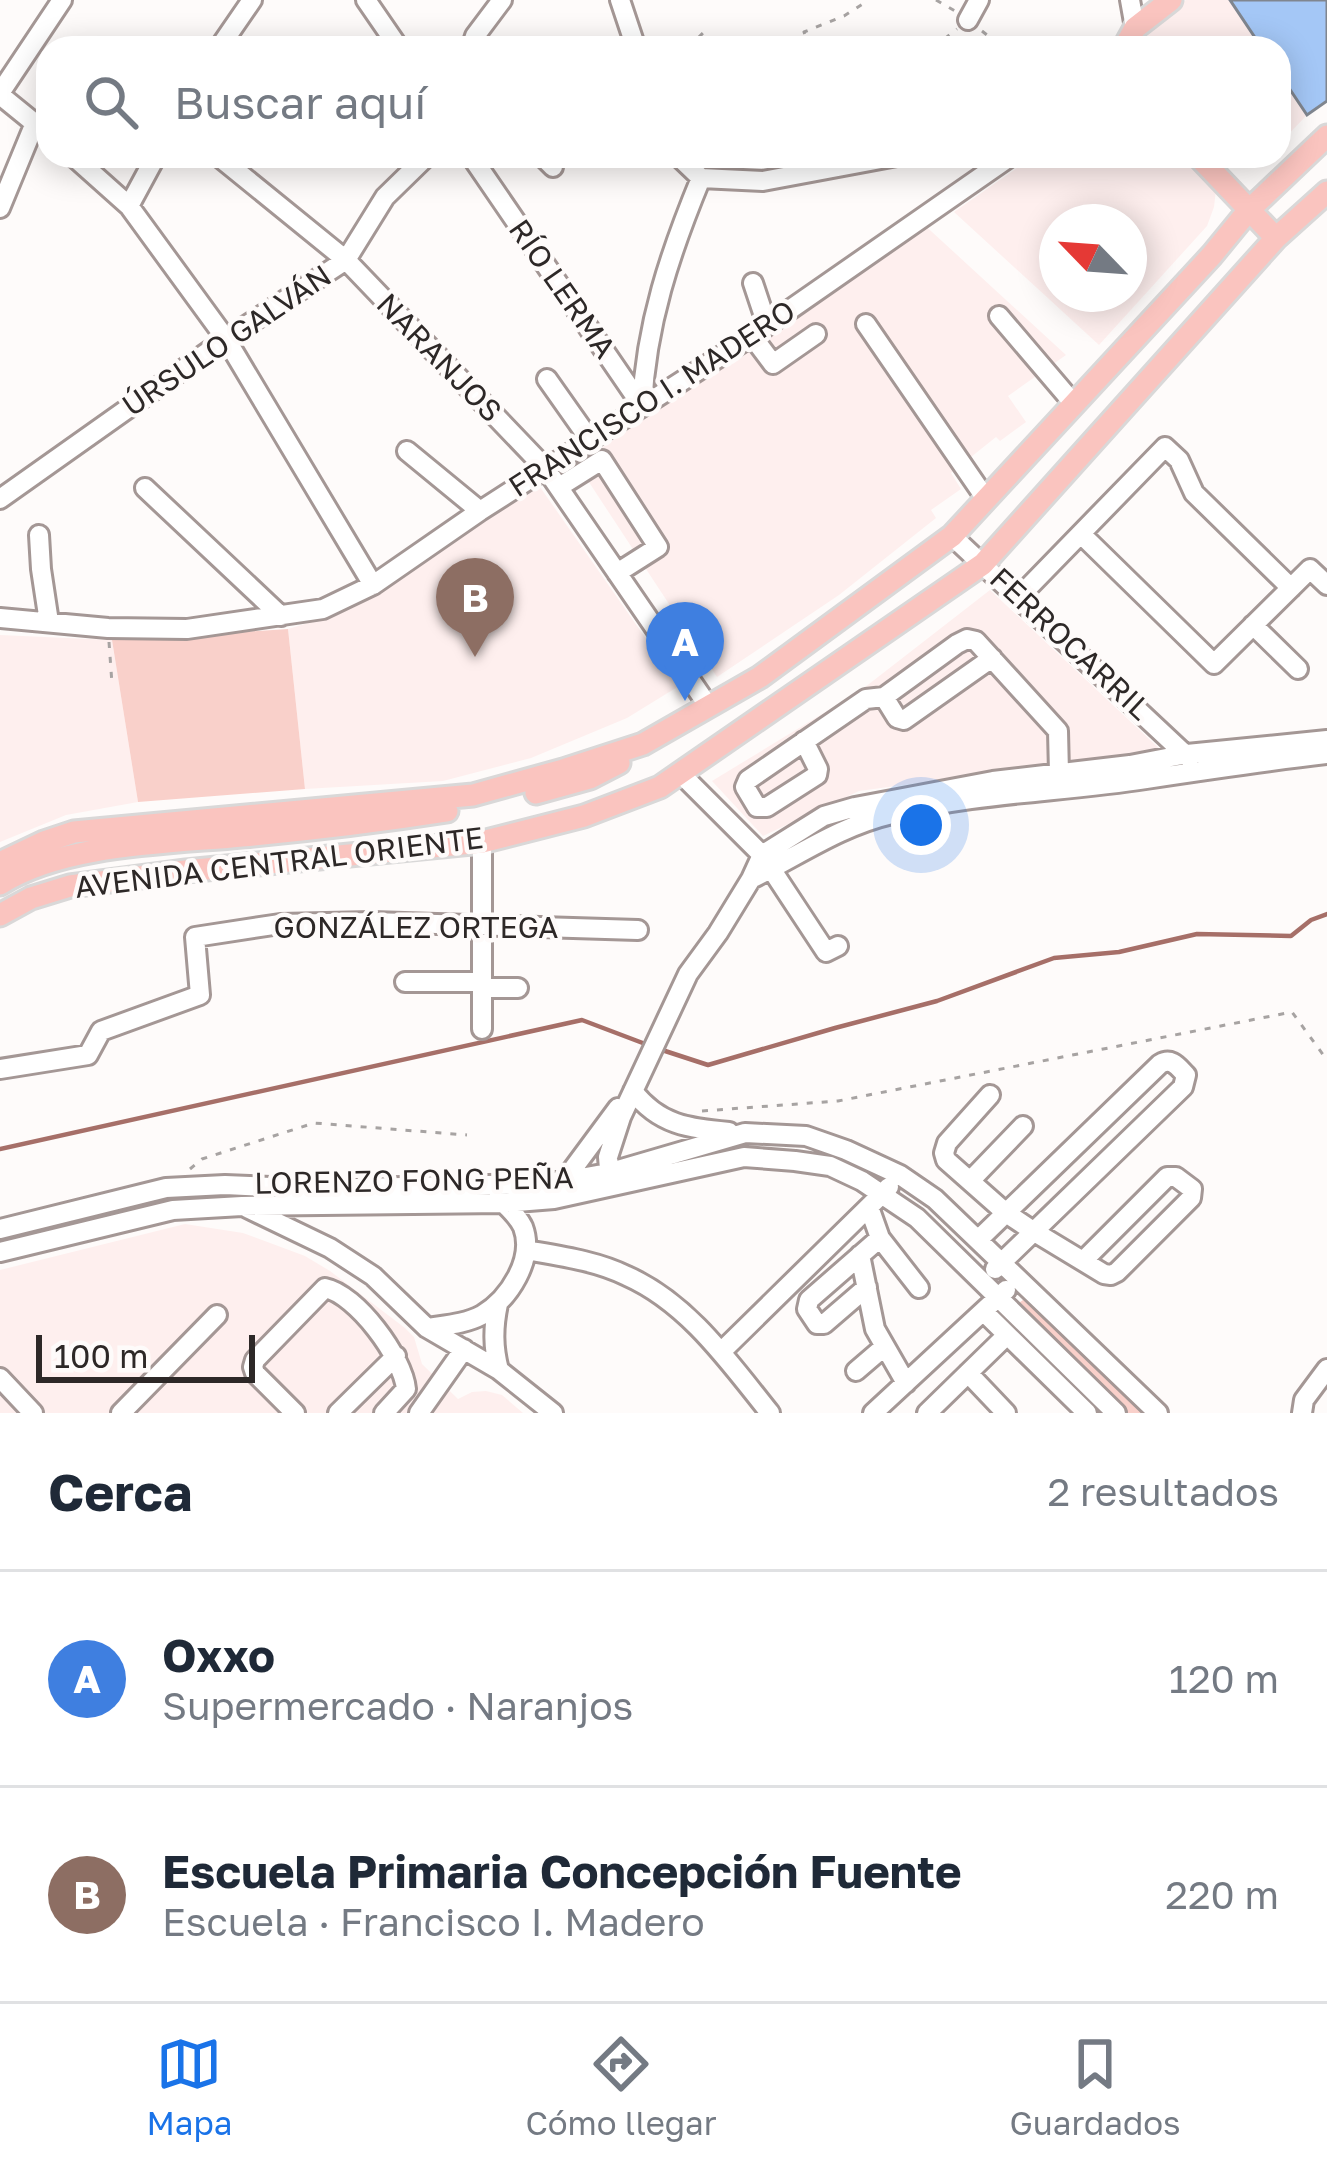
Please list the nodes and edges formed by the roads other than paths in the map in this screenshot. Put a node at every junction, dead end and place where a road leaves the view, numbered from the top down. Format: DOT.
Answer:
graph roads {
  1 [pos="62,0"];
  2 [pos="252,0"];
  3 [pos="366,0"];
  4 [pos="502,0"];
  5 [pos="620,0"];
  6 [pos="980,0"];
  7 [pos="1130,0"];
  8 [pos="1171,0"];
  9 [pos="968,20"];
  10 [pos="38,36"];
  11 [pos="227,36"];
  12 [pos="391,36"];
  13 [pos="482,36"];
  14 [pos="632,36"];
  15 [pos="1129,36"];
  16 [pos="1131,36"];
  17 [pos="36,39"];
  18 [pos="0,94"];
  19 [pos="36,124"];
  20 [pos="1327,136"];
  21 [pos="36,138"];
  22 [pos="86,168"];
  23 [pos="150,168"];
  24 [pos="233,168"];
  25 [pos="415,168"];
  26 [pos="479,168"];
  27 [pos="691,168"];
  28 [pos="833,168"];
  29 [pos="994,168"];
  30 [pos="1209,168"];
  31 [pos="701,178"];
  32 [pos="1327,192"];
  33 [pos="129,206"];
  34 [pos="0,208"];
  35 [pos="1248,211"];
  36 [pos="1276,238"];
  37 [pos="346,260"];
  38 [pos="753,283"];
  39 [pos="999,316"];
  40 [pos="866,324"];
  41 [pos="760,331"];
  42 [pos="816,334"];
  43 [pos="226,339"];
  44 [pos="548,379"];
  45 [pos="1074,404"];
  46 [pos="642,406"];
  47 [pos="590,440"];
  48 [pos="407,451"];
  49 [pos="546,469"];
  50 [pos="559,487"];
  51 [pos="146,488"];
  52 [pos="0,499"];
  53 [pos="986,499"];
  54 [pos="480,511"];
  55 [pos="1081,534"];
  56 [pos="39,535"];
  57 [pos="952,536"];
  58 [pos="983,564"];
  59 [pos="617,573"];
  60 [pos="373,585"];
  61 [pos="1327,586"];
  62 [pos="1292,588"];
  63 [pos="1019,597"];
  64 [pos="281,616"];
  65 [pos="0,618"];
  66 [pos="49,622"];
  67 [pos="1253,625"];
  68 [pos="992,658"];
  69 [pos="1298,669"];
  70 [pos="884,697"];
  71 [pos="710,707"];
  72 [pos="1327,740"];
  73 [pos="804,741"];
  74 [pos="644,744"];
  75 [pos="1327,754"];
  76 [pos="1191,761"];
  77 [pos="1059,773"];
  78 [pos="681,774"];
  79 [pos="515,832"];
  80 [pos="310,838"];
  81 [pos="482,842"];
  82 [pos="767,862"];
  83 [pos="0,863"];
  84 [pos="0,884"];
  85 [pos="0,899"];
  86 [pos="0,915"];
  87 [pos="482,926"];
  88 [pos="638,931"];
  89 [pos="838,946"];
  90 [pos="405,982"];
  91 [pos="482,985"];
  92 [pos="518,988"];
  93 [pos="482,1030"];
  94 [pos="0,1069"];
  95 [pos="636,1083"];
  96 [pos="991,1095"];
  97 [pos="1100,1125"];
  98 [pos="1023,1126"];
  99 [pos="745,1133"];
  100 [pos="1122,1144"];
  101 [pos="900,1175"];
  102 [pos="610,1179"];
  103 [pos="564,1181"];
  104 [pos="970,1181"];
  105 [pos="481,1185"];
  106 [pos="166,1188"];
  107 [pos="316,1197"];
  108 [pos="876,1200"];
  109 [pos="504,1203"];
  110 [pos="242,1206"];
  111 [pos="172,1210"];
  112 [pos="1006,1213"];
  113 [pos="0,1229"];
  114 [pos="1033,1231"];
  115 [pos="310,1238"];
  116 [pos="880,1238"];
  117 [pos="977,1240"];
  118 [pos="526,1250"];
  119 [pos="0,1252"];
  120 [pos="860,1255"];
  121 [pos="1082,1261"];
  122 [pos="1001,1262"];
  123 [pos="1017,1278"];
  124 [pos="984,1282"];
  125 [pos="867,1287"];
  126 [pos="919,1288"];
  127 [pos="1000,1297"];
  128 [pos="497,1304"];
  129 [pos="984,1312"];
  130 [pos="217,1315"];
  131 [pos="427,1328"];
  132 [pos="1007,1335"];
  133 [pos="884,1347"];
  134 [pos="464,1349"];
  135 [pos="721,1352"];
  136 [pos="396,1356"];
  137 [pos="499,1370"];
  138 [pos="1327,1370"];
  139 [pos="856,1371"];
  140 [pos="968,1372"];
  141 [pos="0,1378"];
  142 [pos="906,1383"];
  143 [pos="33,1413"];
  144 [pos="122,1413"];
  145 [pos="295,1413"];
  146 [pos="338,1413"];
  147 [pos="384,1413"];
  148 [pos="419,1413"];
  149 [pos="553,1413"];
  150 [pos="770,1413"];
  151 [pos="873,1413"];
  152 [pos="927,1413"];
  153 [pos="1006,1413"];
  154 [pos="1087,1413"];
  155 [pos="1115,1413"];
  156 [pos="1158,1413"];
  157 [pos="1302,1413"];
  1 -- 10 [label="street"];
  2 -- 11 [label="street"];
  3 -- 12 [label="street"];
  4 -- 13 [label="street"];
  5 -- 14 [label="street"];
  6 -- 9 [label="street"];
  7 -- 15 [label="street"];
  8 -- 16 [label="main road"];
  17 -- 18 [label="street"];
  18 -- 19 [label="street"];
  20 -- 35 [label="main road, AVENIDA CENTRAL ORIENTE"];
  21 -- 34 [label="street"];
  22 -- 33 [label="street"];
  23 -- 33 [label="street"];
  24 -- 37 [label="street, NARANJOS"];
  25 -- 37 [label="street, ÚRSULO GALVÁN"];
  26 -- 46 [label="street, RÍO LERMA"];
  27 -- 31 [label="street"];
  28 -- 31 [label="street"];
  29 -- 41 [label="street, FRANCISCO I. MADERO"];
  30 -- 35 [label="main road"];
  31 -- 46 [label="street, RÍO LERMA"];
  32 -- 36 [label="main road, AVENIDA CENTRAL ORIENTE"];
  33 -- 43 [label="street"];
  35 -- 36 [label="main road"];
  35 -- 45 [label="main road, AVENIDA CENTRAL ORIENTE"];
  36 -- 58 [label="main road, AVENIDA CENTRAL ORIENTE"];
  37 -- 43 [label="street, ÚRSULO GALVÁN"];
  37 -- 49 [label="street, NARANJOS"];
  38 -- 41 [label="street"];
  39 -- 45 [label="street"];
  40 -- 53 [label="street"];
  41 -- 42 [label="street"];
  41 -- 46 [label="street, FRANCISCO I. MADERO"];
  43 -- 52 [label="street, ÚRSULO GALVÁN"];
  43 -- 60 [label="street"];
  44 -- 47 [label="street"];
  45 -- 53 [label="main road, AVENIDA CENTRAL ORIENTE"];
  46 -- 47 [label="street, FRANCISCO I. MADERO"];
  47 -- 49 [label="street, FRANCISCO I. MADERO"];
  48 -- 54 [label="street"];
  49 -- 50 [label="street, NARANJOS"];
  49 -- 54 [label="street, FRANCISCO I. MADERO"];
  50 -- 59 [label="street, NARANJOS"];
  50 -- 59 [label="street"];
  51 -- 64 [label="street"];
  53 -- 57 [label="main road, AVENIDA CENTRAL ORIENTE"];
  54 -- 60 [label="street, FRANCISCO I. MADERO"];
  55 -- 62 [label="street"];
  55 -- 63 [label="street"];
  55 -- 67 [label="street"];
  56 -- 66 [label="street"];
  57 -- 58 [label="street, FERROCARRIL"];
  57 -- 71 [label="main road, AVENIDA CENTRAL ORIENTE"];
  58 -- 63 [label="street, FERROCARRIL"];
  58 -- 78 [label="main road, AVENIDA CENTRAL ORIENTE"];
  59 -- 71 [label="street, NARANJOS"];
  60 -- 64 [label="street, FRANCISCO I. MADERO"];
  61 -- 62 [label="street"];
  62 -- 67 [label="street"];
  63 -- 76 [label="street, FERROCARRIL"];
  64 -- 66 [label="street, FRANCISCO I. MADERO"];
  65 -- 66 [label="street, FRANCISCO I. MADERO"];
  67 -- 69 [label="street"];
  68 -- 70 [label="street"];
  68 -- 70 [label="street"];
  68 -- 77 [label="street"];
  70 -- 73 [label="street"];
  71 -- 74 [label="main road, AVENIDA CENTRAL ORIENTE"];
  72 -- 76 [label="street, FERROCARRIL"];
  74 -- 80 [label="main road"];
  74 -- 83 [label="main road, AVENIDA CENTRAL ORIENTE"];
  75 -- 76 [label="street, FERROCARRIL"];
  76 -- 77 [label="street, FERROCARRIL"];
  76 -- 82 [label="street, FERROCARRIL"];
  77 -- 82 [label="street, FERROCARRIL"];
  78 -- 79 [label="main road, AVENIDA CENTRAL ORIENTE"];
  78 -- 82 [label="street"];
  79 -- 80 [label="main road"];
  79 -- 81 [label="main road, AVENIDA CENTRAL ORIENTE"];
  80 -- 84 [label="main road"];
  80 -- 85 [label="main road"];
  81 -- 86 [label="main road, AVENIDA CENTRAL ORIENTE"];
  81 -- 87 [label="street"];
  82 -- 89 [label="street"];
  82 -- 95 [label="street, FERROCARRIL"];
  87 -- 88 [label="street, GONZÁLEZ ORTEGA"];
  87 -- 91 [label="street"];
  87 -- 94 [label="street, GONZÁLEZ ORTEGA"];
  90 -- 91 [label="street"];
  91 -- 92 [label="street"];
  91 -- 93 [label="street"];
  95 -- 99 [label="street"];
  95 -- 102 [label="street, FERROCARRIL"];
  95 -- 103 [label="street, FERROCARRIL"];
  96 -- 104 [label="street"];
  97 -- 100 [label="street"];
  97 -- 100 [label="street"];
  97 -- 112 [label="street"];
  98 -- 104 [label="street"];
  99 -- 101 [label="street, LORENZO FONG PEÑA"];
  99 -- 102 [label="street, LORENZO FONG PEÑA"];
  100 -- 114 [label="street"];
  101 -- 108 [label="street"];
  101 -- 117 [label="street, LORENZO FONG PEÑA"];
  102 -- 103 [label="street, LORENZO FONG PEÑA"];
  102 -- 108 [label="street, LORENZO FONG PEÑA"];
  102 -- 109 [label="street, LORENZO FONG PEÑA"];
  103 -- 105 [label="street, LORENZO FONG PEÑA"];
  104 -- 112 [label="street"];
  105 -- 107 [label="street, LORENZO FONG PEÑA"];
  105 -- 109 [label="street"];
  106 -- 107 [label="street, LORENZO FONG PEÑA"];
  106 -- 111 [label="street"];
  106 -- 113 [label="street, LORENZO FONG PEÑA"];
  107 -- 109 [label="street, LORENZO FONG PEÑA"];
  107 -- 110 [label="street, LORENZO FONG PEÑA"];
  107 -- 115 [label="street"];
  108 -- 116 [label="street"];
  108 -- 124 [label="street, LORENZO FONG PEÑA"];
  108 -- 135 [label="street"];
  109 -- 118 [label="street"];
  110 -- 111 [label="street, LORENZO FONG PEÑA"];
  110 -- 115 [label="street"];
  111 -- 119 [label="street, LORENZO FONG PEÑA"];
  112 -- 114 [label="street"];
  112 -- 117 [label="street"];
  114 -- 121 [label="street"];
  114 -- 122 [label="street"];
  115 -- 131 [label="street"];
  116 -- 120 [label="street"];
  116 -- 126 [label="street"];
  117 -- 122 [label="street, LORENZO FONG PEÑA"];
  118 -- 128 [label="street"];
  118 -- 135 [label="street"];
  120 -- 125 [label="street"];
  120 -- 125 [label="street"];
  121 -- 121 [label="street"];
  122 -- 123 [label="street, LORENZO FONG PEÑA"];
  122 -- 124 [label="street"];
  123 -- 127 [label="street"];
  123 -- 156 [label="street, LORENZO FONG PEÑA"];
  124 -- 127 [label="street, LORENZO FONG PEÑA"];
  125 -- 133 [label="street"];
  127 -- 129 [label="street"];
  127 -- 155 [label="street, LORENZO FONG PEÑA"];
  128 -- 131 [label="street"];
  128 -- 137 [label="street"];
  129 -- 132 [label="street"];
  129 -- 142 [label="street"];
  130 -- 144 [label="street"];
  131 -- 134 [label="street"];
  132 -- 140 [label="street"];
  132 -- 154 [label="street"];
  133 -- 139 [label="street"];
  133 -- 142 [label="street"];
  134 -- 137 [label="street"];
  134 -- 148 [label="street"];
  135 -- 150 [label="street"];
  136 -- 145 [label="street"];
  136 -- 146 [label="street"];
  136 -- 147 [label="street"];
  137 -- 149 [label="street"];
  138 -- 157 [label="street"];
  140 -- 152 [label="street"];
  140 -- 153 [label="street"];
  141 -- 143 [label="street"];
  142 -- 151 [label="street"];
}
